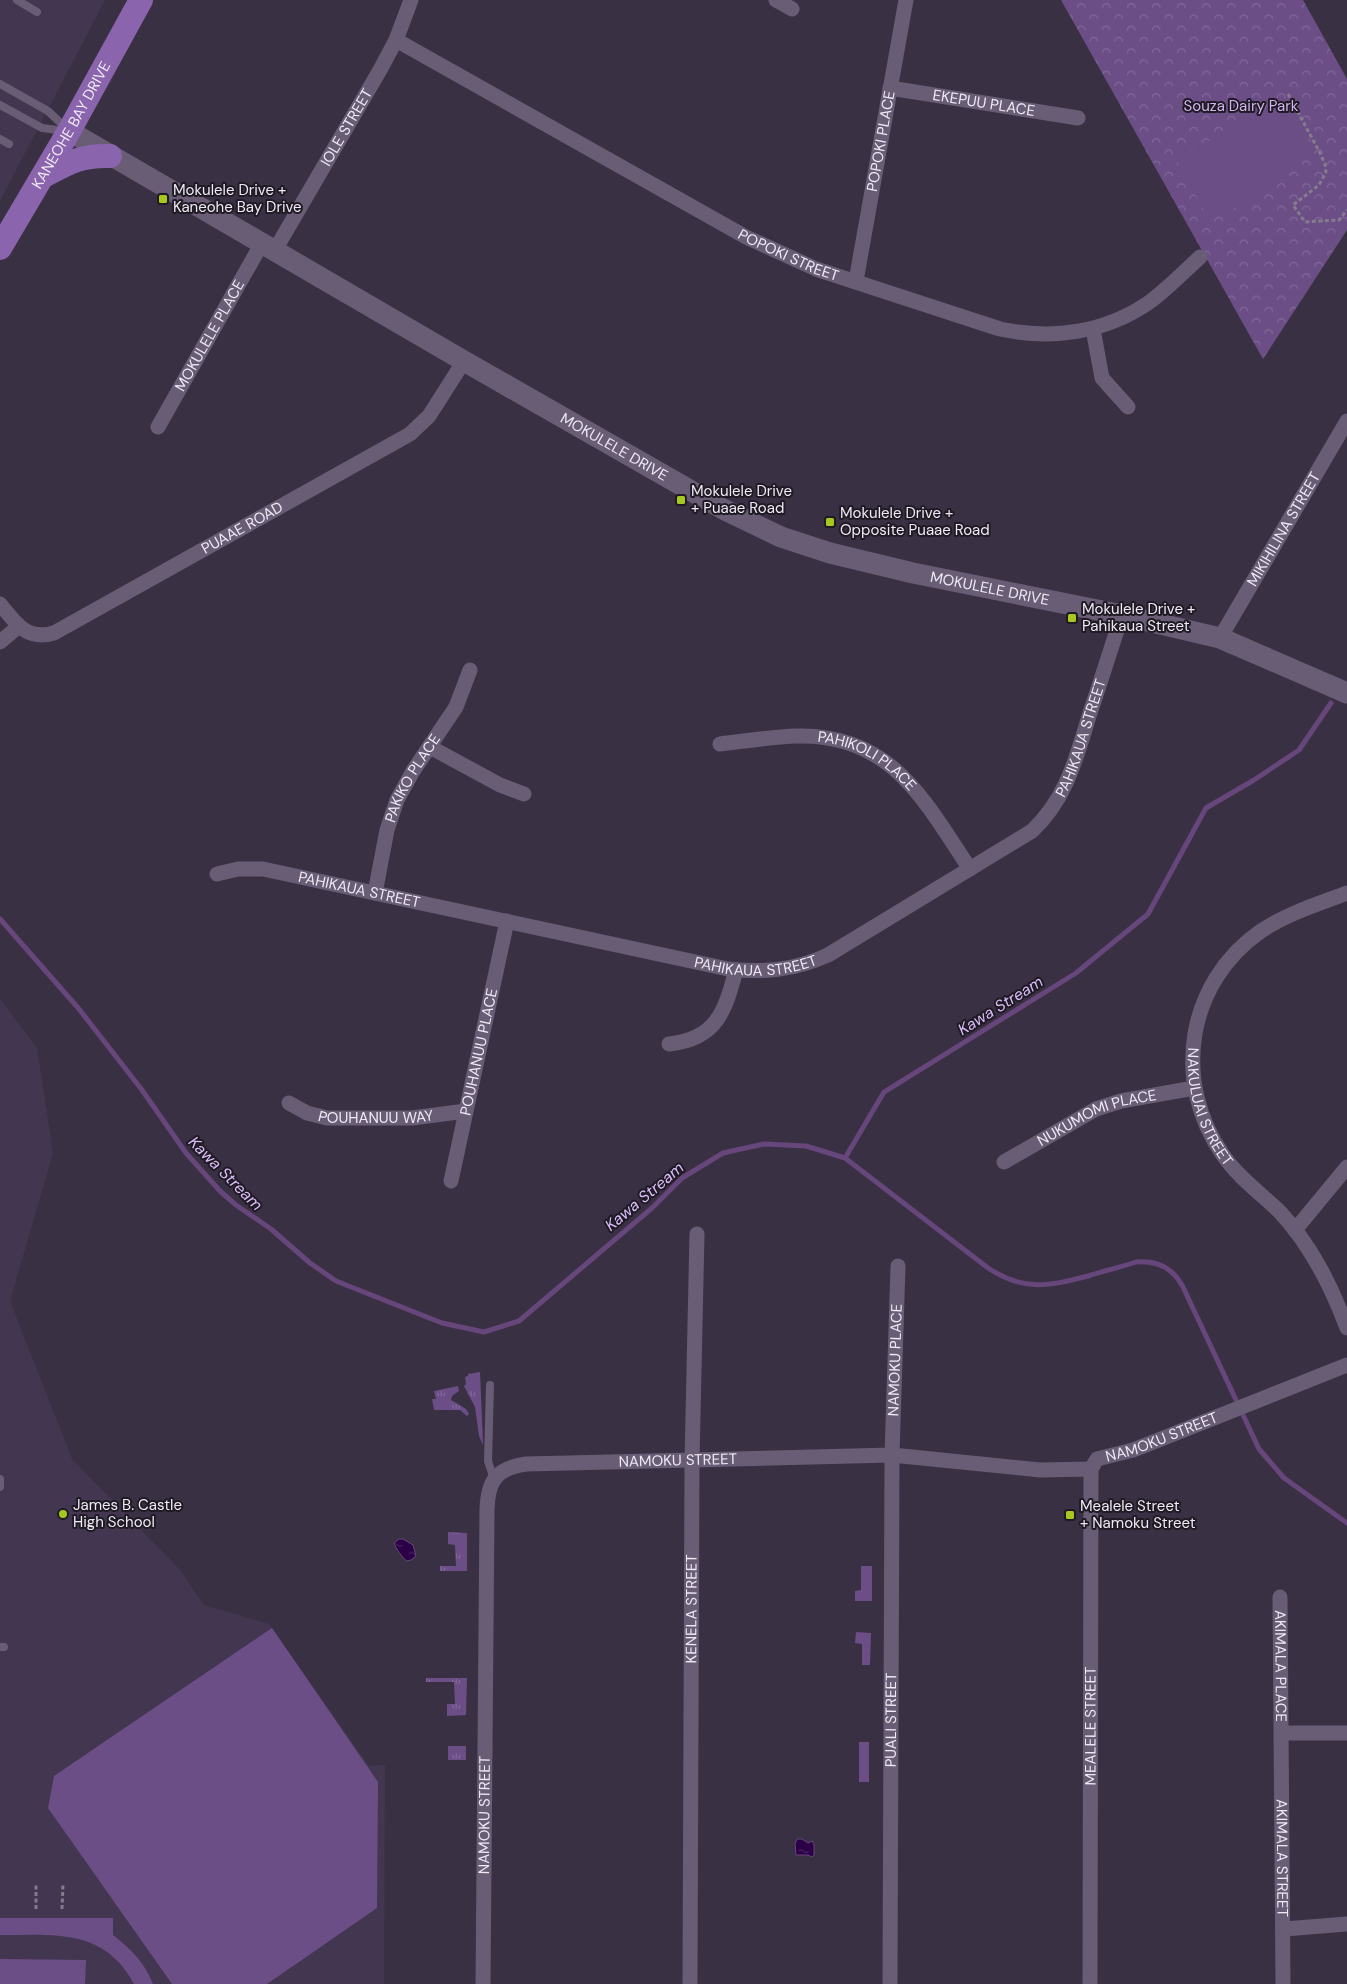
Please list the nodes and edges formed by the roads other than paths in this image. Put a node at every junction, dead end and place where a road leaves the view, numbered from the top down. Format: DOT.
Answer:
graph roads {
  1 [pos="18,0"];
  2 [pos="141,0"];
  3 [pos="411,0"];
  4 [pos="776,0"];
  5 [pos="906,0"];
  6 [pos="792,9"];
  7 [pos="37,12"];
  8 [pos="396,40"];
  9 [pos="0,84"];
  10 [pos="890,88"];
  11 [pos="0,105"];
  12 [pos="1078,118"];
  13 [pos="69,131"];
  14 [pos="0,138"];
  15 [pos="10,144"];
  16 [pos="110,156"];
  17 [pos="42,177"];
  18 [pos="268,247"];
  19 [pos="0,248"];
  20 [pos="1200,257"];
  21 [pos="856,282"];
  22 [pos="1093,329"];
  23 [pos="464,361"];
  24 [pos="1128,407"];
  25 [pos="1347,421"];
  26 [pos="158,428"];
  27 [pos="0,604"];
  28 [pos="1122,615"];
  29 [pos="19,626"];
  30 [pos="1220,638"];
  31 [pos="0,642"];
  32 [pos="470,670"];
  33 [pos="1347,693"];
  34 [pos="720,744"];
  35 [pos="430,747"];
  36 [pos="524,794"];
  37 [pos="970,869"];
  38 [pos="217,874"];
  39 [pos="375,893"];
  40 [pos="1347,893"];
  41 [pos="507,921"];
  42 [pos="736,970"];
  43 [pos="669,1044"];
  44 [pos="1194,1088"];
  45 [pos="289,1103"];
  46 [pos="466,1111"];
  47 [pos="1004,1162"];
  48 [pos="1347,1167"];
  49 [pos="451,1181"];
  50 [pos="1295,1230"];
  51 [pos="697,1234"];
  52 [pos="898,1266"];
  53 [pos="1347,1328"];
  54 [pos="1347,1365"];
  55 [pos="490,1385"];
  56 [pos="892,1456"];
  57 [pos="692,1461"];
  58 [pos="1091,1469"];
  59 [pos="0,1479"];
  60 [pos="494,1479"];
  61 [pos="0,1487"];
  62 [pos="1280,1597"];
  63 [pos="1282,1733"];
  64 [pos="1347,1733"];
  65 [pos="1347,1924"];
  66 [pos="1284,1929"];
  67 [pos="483,1984"];
  68 [pos="690,1984"];
  69 [pos="890,1984"];
  70 [pos="1090,1984"];
  71 [pos="1283,1984"];
  1 -- 7 [label="lane"];
  2 -- 13 [label="main road, KANEOHE BAY DRIVE"];
  3 -- 8 [label="street, IOLE STREET"];
  4 -- 6 [label="street"];
  5 -- 10 [label="street, POPOKI PLACE"];
  8 -- 18 [label="street, IOLE STREET"];
  8 -- 21 [label="street, POPOKI STREET"];
  9 -- 13 [label="lane"];
  10 -- 12 [label="street, EKEPUU PLACE"];
  10 -- 21 [label="street, POPOKI PLACE"];
  11 -- 13 [label="lane"];
  13 -- 16 [label="street, MOKULELE DRIVE"];
  13 -- 17 [label="main road, KANEOHE BAY DRIVE"];
  14 -- 15 [label="lane"];
  16 -- 17 [label="main road"];
  16 -- 18 [label="street, MOKULELE DRIVE"];
  17 -- 19 [label="main road, KANEOHE BAY DRIVE"];
  18 -- 23 [label="street, MOKULELE DRIVE"];
  18 -- 26 [label="street, MOKULELE PLACE"];
  20 -- 22 [label="street, POPOKI STREET"];
  21 -- 22 [label="street, POPOKI STREET"];
  22 -- 24 [label="street"];
  23 -- 28 [label="street, MOKULELE DRIVE"];
  23 -- 29 [label="street, PUAAE ROAD"];
  25 -- 30 [label="street, MIKIHILINA STREET"];
  27 -- 29 [label="street, PUAAE ROAD"];
  28 -- 30 [label="street, MOKULELE DRIVE"];
  28 -- 37 [label="street, PAHIKAUA STREET"];
  29 -- 31 [label="street"];
  30 -- 33 [label="street, MOKULELE DRIVE"];
  32 -- 35 [label="street, PAKIKO PLACE"];
  34 -- 37 [label="street, PAHIKOLI PLACE"];
  35 -- 36 [label="street"];
  35 -- 39 [label="street, PAKIKO PLACE"];
  37 -- 42 [label="street, PAHIKAUA STREET"];
  38 -- 39 [label="street, PAHIKAUA STREET"];
  39 -- 41 [label="street, PAHIKAUA STREET"];
  40 -- 44 [label="street, NAKULUAI STREET"];
  41 -- 42 [label="street, PAHIKAUA STREET"];
  41 -- 46 [label="street, POUHANUU PLACE"];
  42 -- 43 [label="street"];
  44 -- 47 [label="street, NUKUMOMI PLACE"];
  44 -- 50 [label="street, NAKULUAI STREET"];
  45 -- 46 [label="street, POUHANUU WAY"];
  46 -- 49 [label="street, POUHANUU PLACE"];
  48 -- 50 [label="street"];
  50 -- 53 [label="street, NAKULUAI STREET"];
  51 -- 57 [label="street, KENELA STREET"];
  52 -- 56 [label="street, NAMOKU PLACE"];
  54 -- 58 [label="street, NAMOKU STREET"];
  55 -- 60 [label="lane"];
  56 -- 57 [label="street, NAMOKU STREET"];
  56 -- 58 [label="street, NAMOKU STREET"];
  56 -- 69 [label="street, PUALI STREET"];
  57 -- 60 [label="street, NAMOKU STREET"];
  57 -- 68 [label="street, KENELA STREET"];
  58 -- 70 [label="street, MEALELE STREET"];
  59 -- 61 [label="lane"];
  60 -- 67 [label="street, NAMOKU STREET"];
  62 -- 63 [label="street, AKIMALA PLACE"];
  63 -- 64 [label="street"];
  63 -- 66 [label="street, AKIMALA STREET"];
  65 -- 66 [label="street"];
  66 -- 71 [label="street, AKIMALA STREET"];
}
